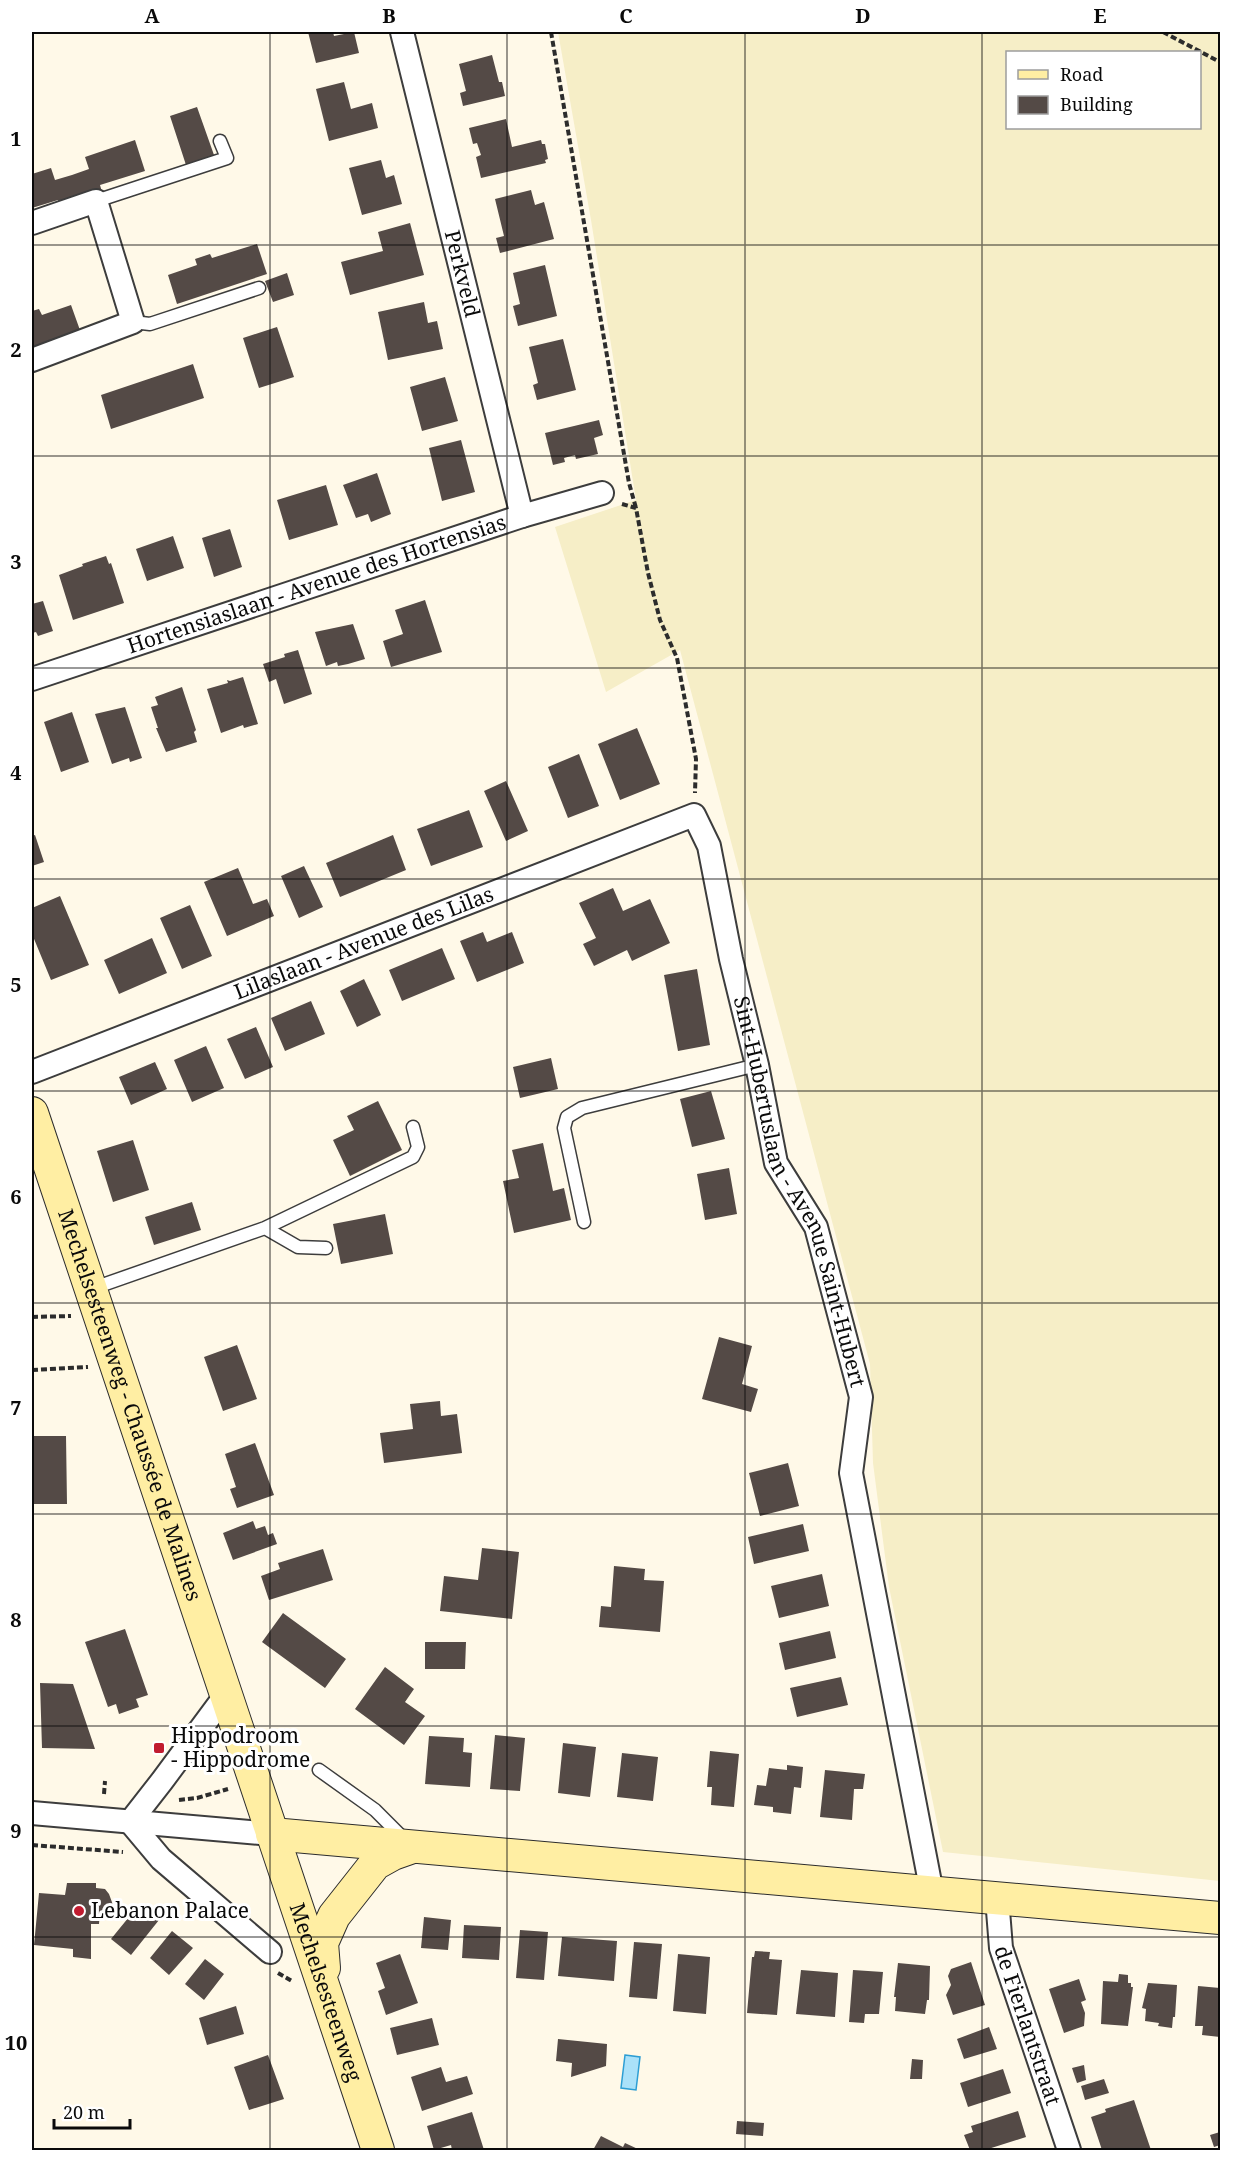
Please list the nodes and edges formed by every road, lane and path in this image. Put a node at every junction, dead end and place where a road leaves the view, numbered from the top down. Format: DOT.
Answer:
graph roads {
  1 [pos="402,32"];
  2 [pos="551,32"];
  3 [pos="1162,32"];
  4 [pos="1199,51"];
  5 [pos="1201,52"];
  6 [pos="1221,62"];
  7 [pos="220,141"];
  8 [pos="96,201"];
  9 [pos="32,223"];
  10 [pos="259,288"];
  11 [pos="133,322"];
  12 [pos="32,360"];
  13 [pos="602,494"];
  14 [pos="636,508"];
  15 [pos="522,516"];
  16 [pos="32,679"];
  17 [pos="694,815"];
  18 [pos="757,1065"];
  19 [pos="32,1072"];
  20 [pos="32,1113"];
  21 [pos="413,1127"];
  22 [pos="584,1222"];
  23 [pos="265,1228"];
  24 [pos="326,1248"];
  25 [pos="94,1303"];
  26 [pos="32,1317"];
  27 [pos="116,1366"];
  28 [pos="32,1370"];
  29 [pos="225,1696"];
  30 [pos="319,1770"];
  31 [pos="105,1781"];
  32 [pos="236,1786"];
  33 [pos="166,1791"];
  34 [pos="104,1794"];
  35 [pos="32,1813"];
  36 [pos="130,1822"];
  37 [pos="272,1834"];
  38 [pos="32,1845"];
  39 [pos="412,1848"];
  40 [pos="126,1852"];
  41 [pos="932,1893"];
  42 [pos="997,1898"];
  43 [pos="1221,1918"];
  44 [pos="270,1953"];
  45 [pos="330,2002"];
  46 [pos="378,2151"];
  47 [pos="1069,2151"];
  1 -- 15 [label="street, Perkveld"];
  2 -- 14 [label="path"];
  3 -- 4 [label="path"];
  5 -- 6 [label="path"];
  7 -- 8 [label="lane"];
  8 -- 9 [label="street"];
  8 -- 11 [label="street"];
  10 -- 11 [label="lane"];
  11 -- 12 [label="street"];
  13 -- 14 [label="path"];
  13 -- 15 [label="street, Hortensiaslaan - Avenue des Hortensias"];
  14 -- 17 [label="path"];
  15 -- 16 [label="street, Hortensiaslaan - Avenue des Hortensias"];
  17 -- 18 [label="street, Sint-Hubertuslaan - Avenue Saint-Hubert"];
  17 -- 19 [label="street, Lilaslaan - Avenue des Lilas"];
  18 -- 22 [label="lane"];
  18 -- 41 [label="street, Sint-Hubertuslaan - Avenue Saint-Hubert"];
  20 -- 25 [label="main road, Mechelsesteenweg - Chaussée de Malines"];
  21 -- 23 [label="lane"];
  23 -- 24 [label="lane"];
  23 -- 25 [label="lane"];
  25 -- 26 [label="path"];
  25 -- 27 [label="main road, Mechelsesteenweg - Chaussée de Malines"];
  27 -- 28 [label="path"];
  27 -- 29 [label="main road, Mechelsesteenweg - Chaussée de Malines"];
  29 -- 33 [label="street"];
  29 -- 37 [label="main road, Mechelsesteenweg - Chaussée de Malines"];
  30 -- 39 [label="lane"];
  31 -- 34 [label="path"];
  32 -- 33 [label="path"];
  33 -- 36 [label="street"];
  35 -- 36 [label="street"];
  36 -- 37 [label="street"];
  36 -- 44 [label="street"];
  37 -- 39 [label="main road"];
  37 -- 45 [label="main road, Mechelsesteenweg"];
  38 -- 40 [label="path"];
  39 -- 41 [label="main road"];
  39 -- 45 [label="main road"];
  41 -- 42 [label="main road"];
  42 -- 43 [label="main road"];
  42 -- 47 [label="street, de Fierlantstraat"];
  45 -- 46 [label="main road, Mechelsesteenweg"];
}
